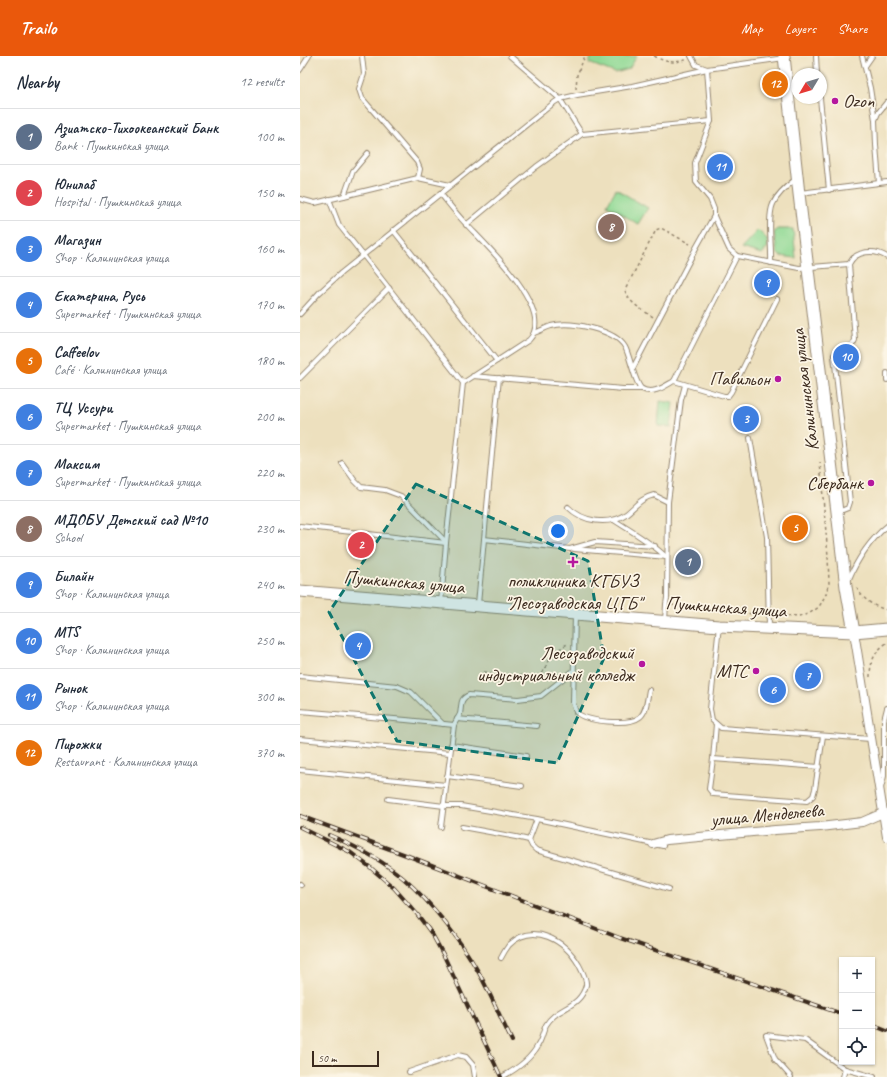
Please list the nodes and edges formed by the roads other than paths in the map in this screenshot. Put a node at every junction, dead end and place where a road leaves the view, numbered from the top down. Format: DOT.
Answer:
graph roads {
  1 [pos="310,56"];
  2 [pos="362,56"];
  3 [pos="510,56"];
  4 [pos="816,56"];
  5 [pos="862,56"];
  6 [pos="872,56"];
  7 [pos="784,57"];
  8 [pos="692,58"];
  9 [pos="865,66"];
  10 [pos="817,68"];
  11 [pos="707,69"];
  12 [pos="300,70"];
  13 [pos="560,99"];
  14 [pos="887,102"];
  15 [pos="821,104"];
  16 [pos="875,120"];
  17 [pos="712,121"];
  18 [pos="582,134"];
  19 [pos="368,154"];
  20 [pos="418,178"];
  21 [pos="797,178"];
  22 [pos="887,182"];
  23 [pos="879,183"];
  24 [pos="450,185"];
  25 [pos="829,190"];
  26 [pos="440,193"];
  27 [pos="799,194"];
  28 [pos="344,196"];
  29 [pos="329,199"];
  30 [pos="300,200"];
  31 [pos="714,216"];
  32 [pos="466,225"];
  33 [pos="393,230"];
  34 [pos="363,255"];
  35 [pos="738,256"];
  36 [pos="887,257"];
  37 [pos="771,263"];
  38 [pos="849,264"];
  39 [pos="808,268"];
  40 [pos="389,288"];
  41 [pos="777,299"];
  42 [pos="300,314"];
  43 [pos="534,333"];
  44 [pos="497,361"];
  45 [pos="634,368"];
  46 [pos="887,373"];
  47 [pos="473,376"];
  48 [pos="300,378"];
  49 [pos="499,378"];
  50 [pos="887,380"];
  51 [pos="674,381"];
  52 [pos="464,383"];
  53 [pos="685,385"];
  54 [pos="642,389"];
  55 [pos="750,438"];
  56 [pos="342,463"];
  57 [pos="668,502"];
  58 [pos="568,507"];
  59 [pos="838,512"];
  60 [pos="614,520"];
  61 [pos="300,526"];
  62 [pos="887,526"];
  63 [pos="484,539"];
  64 [pos="446,543"];
  65 [pos="655,546"];
  66 [pos="570,549"];
  67 [pos="667,557"];
  68 [pos="846,587"];
  69 [pos="300,591"];
  70 [pos="441,603"];
  71 [pos="477,606"];
  72 [pos="574,614"];
  73 [pos="665,621"];
  74 [pos="719,626"];
  75 [pos="770,629"];
  76 [pos="887,629"];
  77 [pos="854,632"];
  78 [pos="573,671"];
  79 [pos="300,676"];
  80 [pos="649,690"];
  81 [pos="887,708"];
  82 [pos="300,711"];
  83 [pos="457,719"];
  84 [pos="443,724"];
  85 [pos="716,724"];
  86 [pos="454,725"];
  87 [pos="537,726"];
  88 [pos="823,736"];
  89 [pos="300,739"];
  90 [pos="871,739"];
  91 [pos="451,745"];
  92 [pos="450,753"];
  93 [pos="526,756"];
  94 [pos="713,759"];
  95 [pos="819,768"];
  96 [pos="300,770"];
  97 [pos="447,776"];
  98 [pos="446,786"];
  99 [pos="522,786"];
  100 [pos="883,798"];
  101 [pos="388,799"];
  102 [pos="444,806"];
  103 [pos="883,813"];
  104 [pos="537,819"];
  105 [pos="441,827"];
  106 [pos="462,827"];
  107 [pos="887,837"];
  108 [pos="529,840"];
  109 [pos="653,844"];
  110 [pos="663,846"];
  111 [pos="669,889"];
  112 [pos="501,958"];
  113 [pos="845,1069"];
  114 [pos="409,1072"];
  115 [pos="475,1077"];
  116 [pos="502,1077"];
  117 [pos="791,1077"];
  118 [pos="843,1077"];
  119 [pos="874,1077"];
  1 -- 12 [label="lane"];
  2 -- 20 [label="lane"];
  3 -- 13 [label="lane"];
  4 -- 10 [label="lane"];
  5 -- 9 [label="lane"];
  6 -- 9 [label="lane"];
  7 -- 11 [label="lane"];
  7 -- 21 [label="main road, Калининская улица"];
  8 -- 11 [label="lane"];
  9 -- 16 [label="lane"];
  11 -- 13 [label="lane"];
  11 -- 17 [label="lane"];
  13 -- 18 [label="lane"];
  13 -- 24 [label="lane"];
  14 -- 16 [label="lane"];
  15 -- 25 [label="lane"];
  16 -- 23 [label="lane"];
  17 -- 18 [label="lane"];
  17 -- 31 [label="lane"];
  18 -- 32 [label="lane"];
  19 -- 28 [label="lane"];
  20 -- 24 [label="lane"];
  20 -- 28 [label="lane"];
  21 -- 27 [label="main road, Калининская улица"];
  21 -- 37 [label="lane"];
  22 -- 23 [label="lane"];
  23 -- 25 [label="lane"];
  24 -- 26 [label="lane"];
  25 -- 27 [label="lane"];
  26 -- 32 [label="lane"];
  26 -- 33 [label="lane"];
  27 -- 39 [label="main road, Калининская улица"];
  28 -- 29 [label="lane"];
  29 -- 30 [label="lane"];
  29 -- 34 [label="lane"];
  31 -- 35 [label="lane"];
  31 -- 45 [label="lane"];
  32 -- 43 [label="lane"];
  33 -- 34 [label="lane"];
  33 -- 44 [label="lane"];
  34 -- 40 [label="lane"];
  34 -- 42 [label="lane"];
  35 -- 37 [label="lane"];
  35 -- 51 [label="lane"];
  36 -- 38 [label="lane"];
  37 -- 39 [label="lane"];
  38 -- 39 [label="lane"];
  38 -- 59 [label="lane"];
  39 -- 59 [label="main road, Калининская улица"];
  40 -- 48 [label="lane"];
  40 -- 52 [label="lane"];
  41 -- 53 [label="lane"];
  43 -- 44 [label="lane"];
  43 -- 45 [label="lane"];
  44 -- 47 [label="lane"];
  45 -- 54 [label="lane"];
  46 -- 50 [label="lane"];
  47 -- 49 [label="lane"];
  47 -- 52 [label="lane"];
  49 -- 54 [label="lane"];
  49 -- 63 [label="lane"];
  51 -- 53 [label="lane"];
  51 -- 54 [label="lane"];
  52 -- 64 [label="lane"];
  53 -- 57 [label="lane"];
  55 -- 75 [label="lane"];
  56 -- 64 [label="lane"];
  57 -- 60 [label="lane"];
  57 -- 67 [label="lane"];
  58 -- 60 [label="lane"];
  59 -- 68 [label="main road, Калининская улица"];
  60 -- 65 [label="lane"];
  61 -- 64 [label="lane"];
  62 -- 68 [label="lane"];
  63 -- 66 [label="lane"];
  63 -- 71 [label="lane"];
  64 -- 70 [label="lane"];
  65 -- 66 [label="lane"];
  65 -- 67 [label="lane"];
  66 -- 67 [label="lane"];
  67 -- 73 [label="lane"];
  68 -- 77 [label="main road, Калининская улица"];
  69 -- 70 [label="main road, Пушкинская улица"];
  70 -- 71 [label="main road, Пушкинская улица"];
  71 -- 72 [label="main road, Пушкинская улица"];
  72 -- 73 [label="main road, Пушкинская улица"];
  72 -- 78 [label="lane"];
  73 -- 74 [label="main road, Пушкинская улица"];
  74 -- 75 [label="main road, Пушкинская улица"];
  74 -- 85 [label="lane"];
  75 -- 77 [label="main road, Пушкинская улица"];
  76 -- 77 [label="main road, Пушкинская улица"];
  77 -- 90 [label="street, Калининская улица"];
  78 -- 80 [label="lane"];
  78 -- 83 [label="lane"];
  79 -- 84 [label="lane"];
  81 -- 100 [label="lane"];
  82 -- 84 [label="lane"];
  83 -- 86 [label="lane"];
  83 -- 87 [label="lane"];
  84 -- 86 [label="lane"];
  85 -- 88 [label="lane"];
  85 -- 94 [label="lane"];
  86 -- 91 [label="lane"];
  88 -- 90 [label="lane"];
  88 -- 95 [label="lane"];
  89 -- 92 [label="lane"];
  90 -- 100 [label="street, Калининская улица"];
  91 -- 92 [label="lane"];
  91 -- 93 [label="lane"];
  92 -- 97 [label="lane"];
  94 -- 95 [label="lane"];
  94 -- 95 [label="lane"];
  96 -- 98 [label="lane"];
  97 -- 98 [label="lane"];
  97 -- 99 [label="lane"];
  98 -- 102 [label="lane"];
  100 -- 103 [label="street, Калининская улица"];
  101 -- 102 [label="lane"];
  102 -- 104 [label="lane"];
  102 -- 105 [label="lane"];
  103 -- 107 [label="street, Калининская улица"];
  103 -- 109 [label="street, улица Менделеева"];
  104 -- 108 [label="lane"];
  104 -- 109 [label="lane"];
  106 -- 108 [label="lane"];
  108 -- 111 [label="lane"];
  109 -- 110 [label="lane"];
  112 -- 116 [label="lane"];
  113 -- 117 [label="lane"];
  113 -- 118 [label="lane"];
  113 -- 119 [label="lane"];
  114 -- 115 [label="lane"];
}
